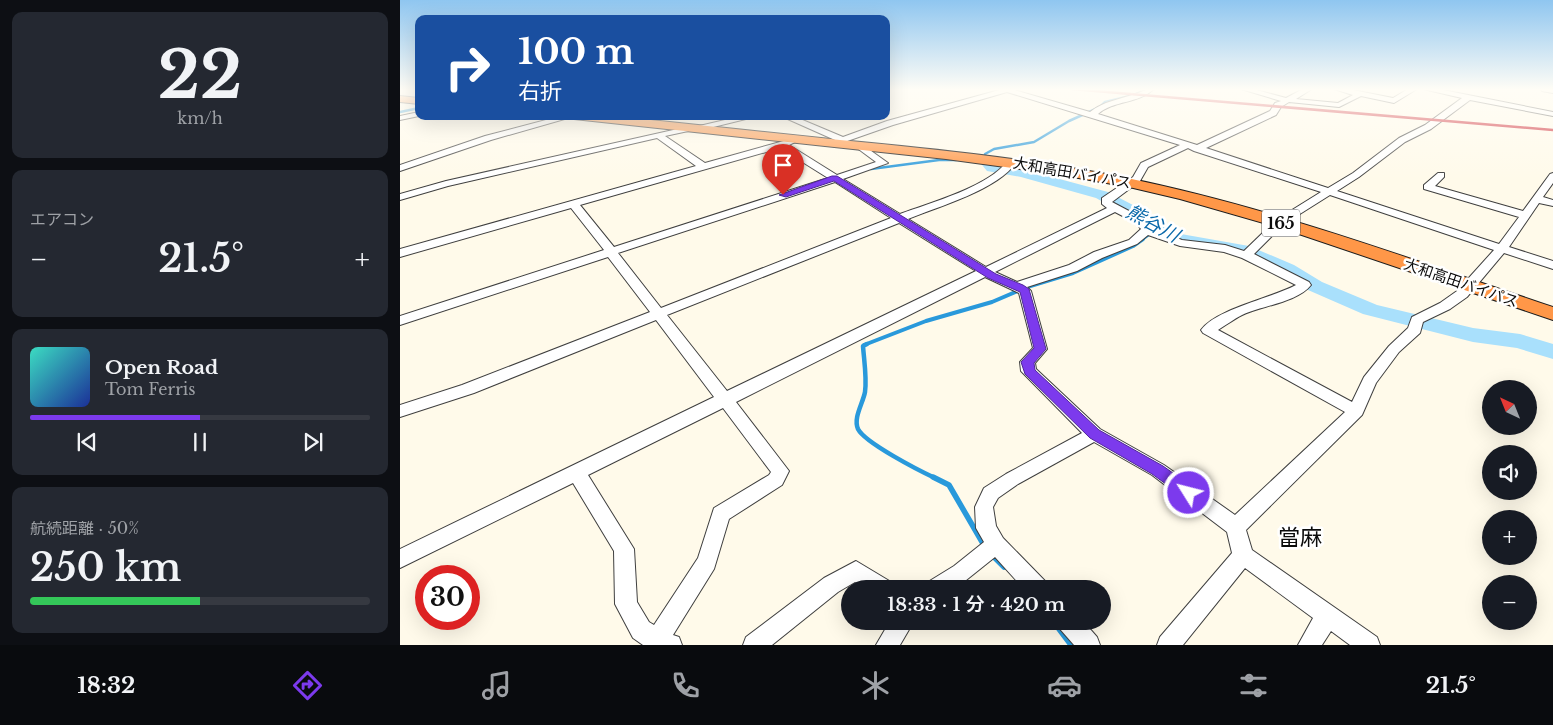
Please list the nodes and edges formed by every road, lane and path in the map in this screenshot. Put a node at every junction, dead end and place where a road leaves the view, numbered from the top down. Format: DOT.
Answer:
graph roads {
  1 [pos="904,119"];
  2 [pos="1107,119"];
  3 [pos="1260,119"];
  4 [pos="1436,119"];
  5 [pos="557,120"];
  6 [pos="610,120"];
  7 [pos="736,120"];
  8 [pos="793,120"];
  9 [pos="694,129"];
  10 [pos="659,136"];
  11 [pos="795,139"];
  12 [pos="838,141"];
  13 [pos="782,145"];
  14 [pos="857,145"];
  15 [pos="1192,147"];
  16 [pos="1007,163"];
  17 [pos="704,167"];
  18 [pos="400,168"];
  19 [pos="1441,174"];
  20 [pos="1553,176"];
  21 [pos="835,178"];
  22 [pos="1130,184"];
  23 [pos="1330,191"];
  24 [pos="400,197"];
  25 [pos="1537,198"];
  26 [pos="1553,203"];
  27 [pos="574,204"];
  28 [pos="1116,208"];
  29 [pos="1525,215"];
  30 [pos="900,219"];
  31 [pos="1280,222"];
  32 [pos="1151,232"];
  33 [pos="1502,248"];
  34 [pos="610,251"];
  35 [pos="400,253"];
  36 [pos="1249,253"];
  37 [pos="1553,265"];
  38 [pos="986,272"];
  39 [pos="1468,286"];
  40 [pos="1021,288"];
  41 [pos="659,313"];
  42 [pos="1553,314"];
  43 [pos="400,321"];
  44 [pos="726,400"];
  45 [pos="400,411"];
  46 [pos="1356,411"];
  47 [pos="1094,434"];
  48 [pos="577,473"];
  49 [pos="1236,527"];
  50 [pos="990,549"];
  51 [pos="1243,555"];
  52 [pos="400,559"];
  53 [pos="870,580"];
  54 [pos="950,580"];
  55 [pos="1027,580"];
  56 [pos="1328,616"];
  57 [pos="897,630"];
  58 [pos="1076,630"];
  59 [pos="661,644"];
  60 [pos="754,645"];
  61 [pos="888,645"];
  62 [pos="1090,645"];
  63 [pos="1168,645"];
  64 [pos="1309,645"];
  65 [pos="1369,645"];
  1 -- 12 [label="street"];
  2 -- 15 [label="street"];
  3 -- 15 [label="street"];
  4 -- 23 [label="street"];
  5 -- 18 [label="street"];
  6 -- 9 [label="highway, 大和高田バイパス / 165"];
  7 -- 9 [label="street"];
  8 -- 12 [label="street"];
  9 -- 10 [label="street"];
  9 -- 11 [label="highway, 大和高田バイパス / 165"];
  10 -- 17 [label="street"];
  10 -- 24 [label="street"];
  11 -- 12 [label="highway, 大和高田バイパス / 165"];
  11 -- 13 [label="street"];
  12 -- 14 [label="highway, 大和高田バイパス / 165"];
  13 -- 17 [label="street"];
  13 -- 21 [label="street"];
  14 -- 16 [label="highway, 大和高田バイパス / 165"];
  14 -- 21 [label="street"];
  15 -- 22 [label="street"];
  15 -- 23 [label="street"];
  16 -- 22 [label="highway, 大和高田バイパス / 165"];
  16 -- 30 [label="street"];
  17 -- 27 [label="street"];
  19 -- 29 [label="street"];
  20 -- 25 [label="street"];
  21 -- 30 [label="street"];
  21 -- 34 [label="street"];
  22 -- 28 [label="street"];
  22 -- 31 [label="highway, 大和高田バイパス / 165"];
  23 -- 31 [label="street"];
  23 -- 33 [label="street"];
  25 -- 26 [label="street"];
  25 -- 29 [label="street"];
  27 -- 34 [label="street"];
  27 -- 35 [label="street"];
  28 -- 32 [label="street"];
  28 -- 38 [label="street"];
  29 -- 33 [label="street"];
  30 -- 38 [label="street"];
  30 -- 41 [label="street"];
  31 -- 36 [label="street"];
  31 -- 39 [label="highway, 大和高田バイパス / 165"];
  32 -- 36 [label="street"];
  32 -- 40 [label="street"];
  33 -- 37 [label="street"];
  33 -- 39 [label="street"];
  34 -- 41 [label="street"];
  34 -- 43 [label="street"];
  36 -- 46 [label="street"];
  38 -- 40 [label="street"];
  38 -- 44 [label="street"];
  39 -- 42 [label="highway, 大和高田バイパス / 165"];
  39 -- 46 [label="street"];
  40 -- 47 [label="street"];
  41 -- 44 [label="street"];
  41 -- 45 [label="street"];
  44 -- 48 [label="street"];
  44 -- 59 [label="street"];
  46 -- 49 [label="street"];
  47 -- 49 [label="street"];
  47 -- 50 [label="street"];
  48 -- 52 [label="street"];
  48 -- 59 [label="street"];
  49 -- 51 [label="street"];
  50 -- 54 [label="street"];
  50 -- 55 [label="street"];
  51 -- 56 [label="street"];
  51 -- 63 [label="street"];
  53 -- 60 [label="street"];
  56 -- 64 [label="street"];
  56 -- 65 [label="street"];
  57 -- 61 [label="street"];
  58 -- 62 [label="street"];
}
